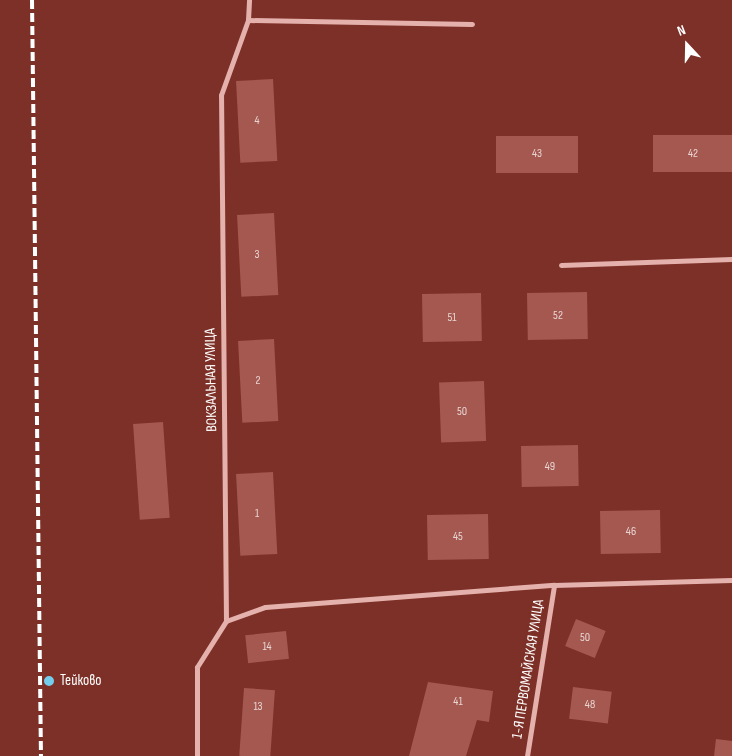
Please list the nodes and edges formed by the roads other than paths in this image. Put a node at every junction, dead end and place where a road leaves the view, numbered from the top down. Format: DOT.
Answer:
graph roads {
  1 [pos="249,0"];
  2 [pos="248,20"];
  3 [pos="472,24"];
  4 [pos="732,259"];
  5 [pos="561,265"];
  6 [pos="732,580"];
  7 [pos="554,585"];
  8 [pos="226,621"];
  9 [pos="197,756"];
  10 [pos="527,756"];
  1 -- 2 [label="street, ВОКЗАЛЬНАЯ УЛИЦА"];
  2 -- 3 [label="street"];
  2 -- 8 [label="street, ВОКЗАЛЬНАЯ УЛИЦА"];
  4 -- 5 [label="street"];
  6 -- 7 [label="street"];
  7 -- 8 [label="street"];
  7 -- 10 [label="street, 1-Я ПЕРВОМАЙСКАЯ УЛИЦА"];
  8 -- 9 [label="street"];
}
